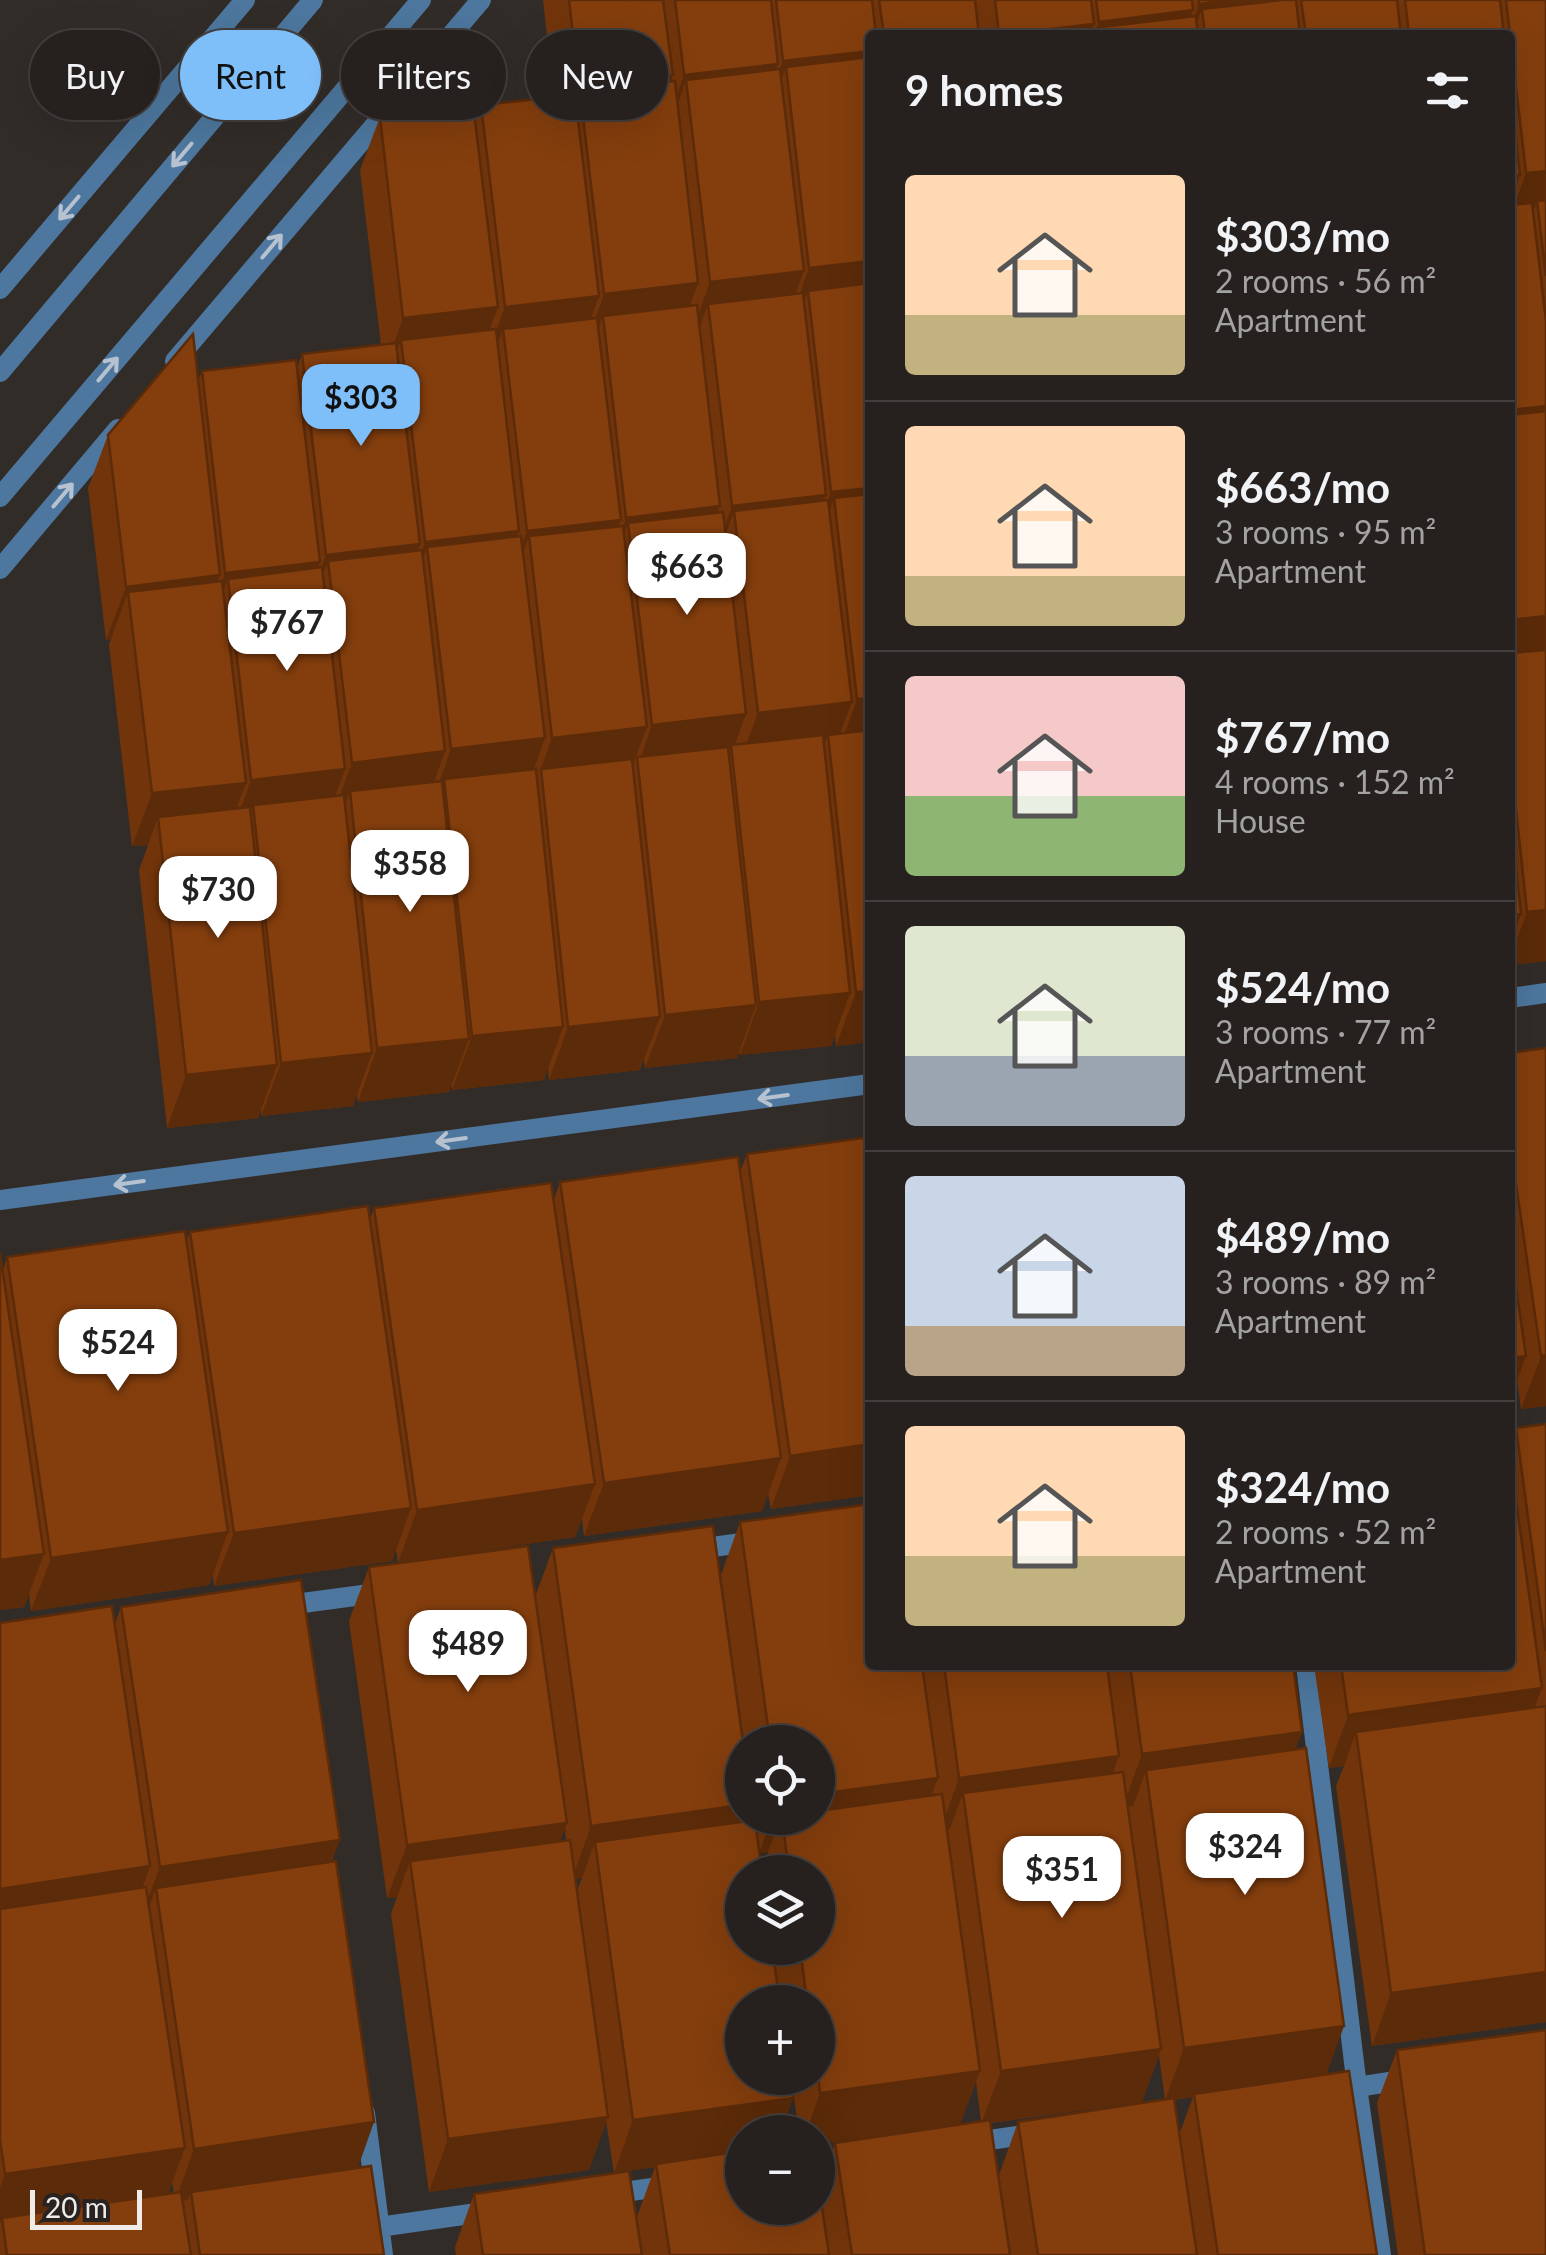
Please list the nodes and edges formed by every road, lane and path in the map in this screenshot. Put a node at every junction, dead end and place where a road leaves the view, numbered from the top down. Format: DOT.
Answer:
graph roads {
  1 [pos="245,0"];
  2 [pos="313,0"];
  3 [pos="421,0"];
  4 [pos="480,0"];
  5 [pos="0,289"];
  6 [pos="0,372"];
  7 [pos="164,375"];
  8 [pos="126,420"];
  9 [pos="0,497"];
  10 [pos="0,569"];
  11 [pos="1546,994"];
  12 [pos="1515,997"];
  13 [pos="865,1085"];
  14 [pos="0,1200"];
  15 [pos="772,1539"];
  16 [pos="674,1552"];
  17 [pos="398,1590"];
  18 [pos="262,1608"];
  19 [pos="1307,1670"];
  20 [pos="1433,2076"];
  21 [pos="1358,2087"];
  22 [pos="362,2095"];
  23 [pos="1300,2095"];
  24 [pos="1049,2131"];
  25 [pos="952,2145"];
  26 [pos="875,2156"];
  27 [pos="835,2162"];
  28 [pos="685,2183"];
  29 [pos="590,2197"];
  30 [pos="513,2208"];
  31 [pos="379,2227"];
  32 [pos="383,2255"];
  33 [pos="1381,2255"];
  1 -- 5 [label="street, one-way"];
  2 -- 6 [label="street, one-way"];
  9 -- 3 [label="street, one-way"];
  7 -- 4 [label="street, one-way"];
  10 -- 8 [label="street, one-way"];
  11 -- 12 [label="street"];
  13 -- 14 [label="street, one-way"];
  15 -- 16 [label="street"];
  17 -- 18 [label="street"];
  19 -- 21 [label="street"];
  20 -- 21 [label="street"];
  21 -- 23 [label="street"];
  21 -- 33 [label="street"];
  22 -- 31 [label="street"];
  24 -- 25 [label="street"];
  26 -- 27 [label="street"];
  28 -- 29 [label="street"];
  30 -- 31 [label="street"];
  31 -- 32 [label="street"];
}
